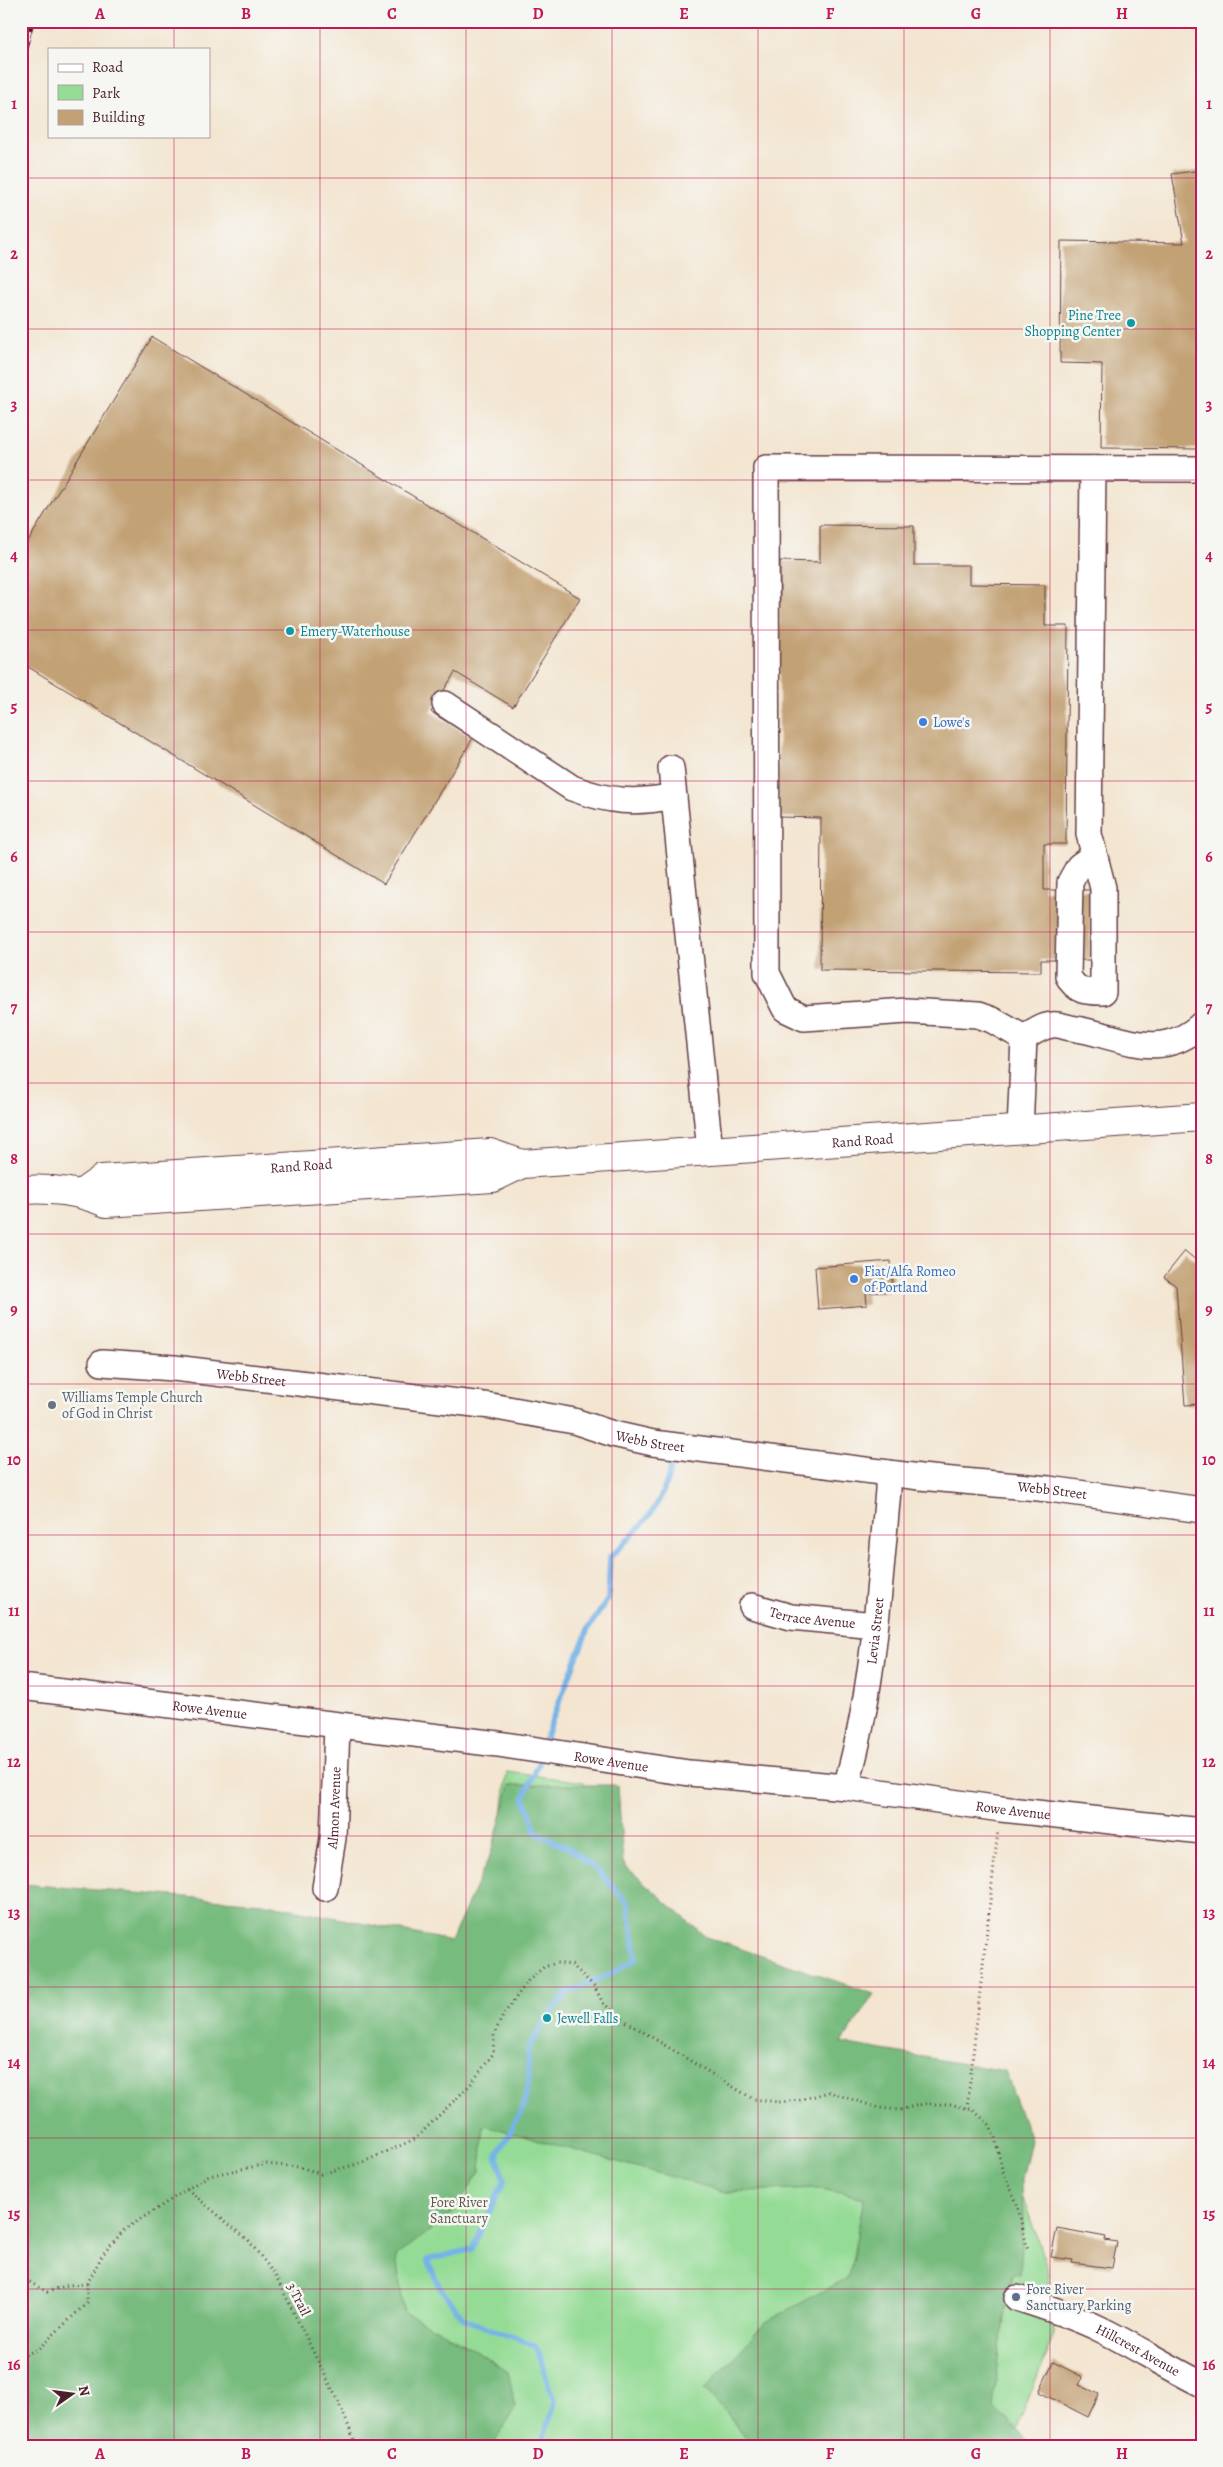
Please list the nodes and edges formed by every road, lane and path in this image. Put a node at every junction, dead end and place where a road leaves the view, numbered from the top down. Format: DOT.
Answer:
graph roads {
  1 [pos="1093,469"];
  2 [pos="1202,469"];
  3 [pos="445,704"];
  4 [pos="671,768"];
  5 [pos="674,796"];
  6 [pos="1094,855"];
  7 [pos="1202,1024"];
  8 [pos="1024,1038"];
  9 [pos="1202,1117"];
  10 [pos="1020,1130"];
  11 [pos="710,1151"];
  12 [pos="21,1190"];
  13 [pos="102,1363"];
  14 [pos="888,1472"];
  15 [pos="1202,1510"];
  16 [pos="752,1606"];
  17 [pos="875,1625"];
  18 [pos="21,1687"];
  19 [pos="337,1726"];
  20 [pos="846,1787"];
  21 [pos="1001,1809"];
  22 [pos="1202,1831"];
  23 [pos="325,1888"];
  24 [pos="967,2108"];
  25 [pos="187,2189"];
  26 [pos="1028,2251"];
  27 [pos="21,2277"];
  28 [pos="88,2284"];
  29 [pos="1017,2298"];
  30 [pos="21,2356"];
  31 [pos="1202,2384"];
  32 [pos="357,2446"];
  1 -- 2 [label="street"];
  1 -- 6 [label="street"];
  1 -- 8 [label="street"];
  3 -- 5 [label="street"];
  4 -- 5 [label="street"];
  5 -- 11 [label="street"];
  6 -- 6 [label="street"];
  7 -- 8 [label="street"];
  8 -- 10 [label="street"];
  9 -- 10 [label="main road, Rand Road"];
  10 -- 11 [label="main road, Rand Road"];
  11 -- 12 [label="main road, Rand Road"];
  13 -- 14 [label="street, Webb Street"];
  14 -- 15 [label="street, Webb Street"];
  14 -- 17 [label="street, Levia Street"];
  16 -- 17 [label="street, Terrace Avenue"];
  17 -- 20 [label="street, Levia Street"];
  18 -- 19 [label="street, Rowe Avenue"];
  19 -- 20 [label="street, Rowe Avenue"];
  19 -- 23 [label="street, Almon Avenue"];
  20 -- 21 [label="street, Rowe Avenue"];
  21 -- 22 [label="street, Rowe Avenue"];
  21 -- 24 [label="path"];
  24 -- 25 [label="path"];
  24 -- 26 [label="path"];
  25 -- 28 [label="path"];
  25 -- 32 [label="path, 3 Trail"];
  27 -- 28 [label="path"];
  28 -- 30 [label="path"];
  29 -- 31 [label="street, Hillcrest Avenue"];
}
